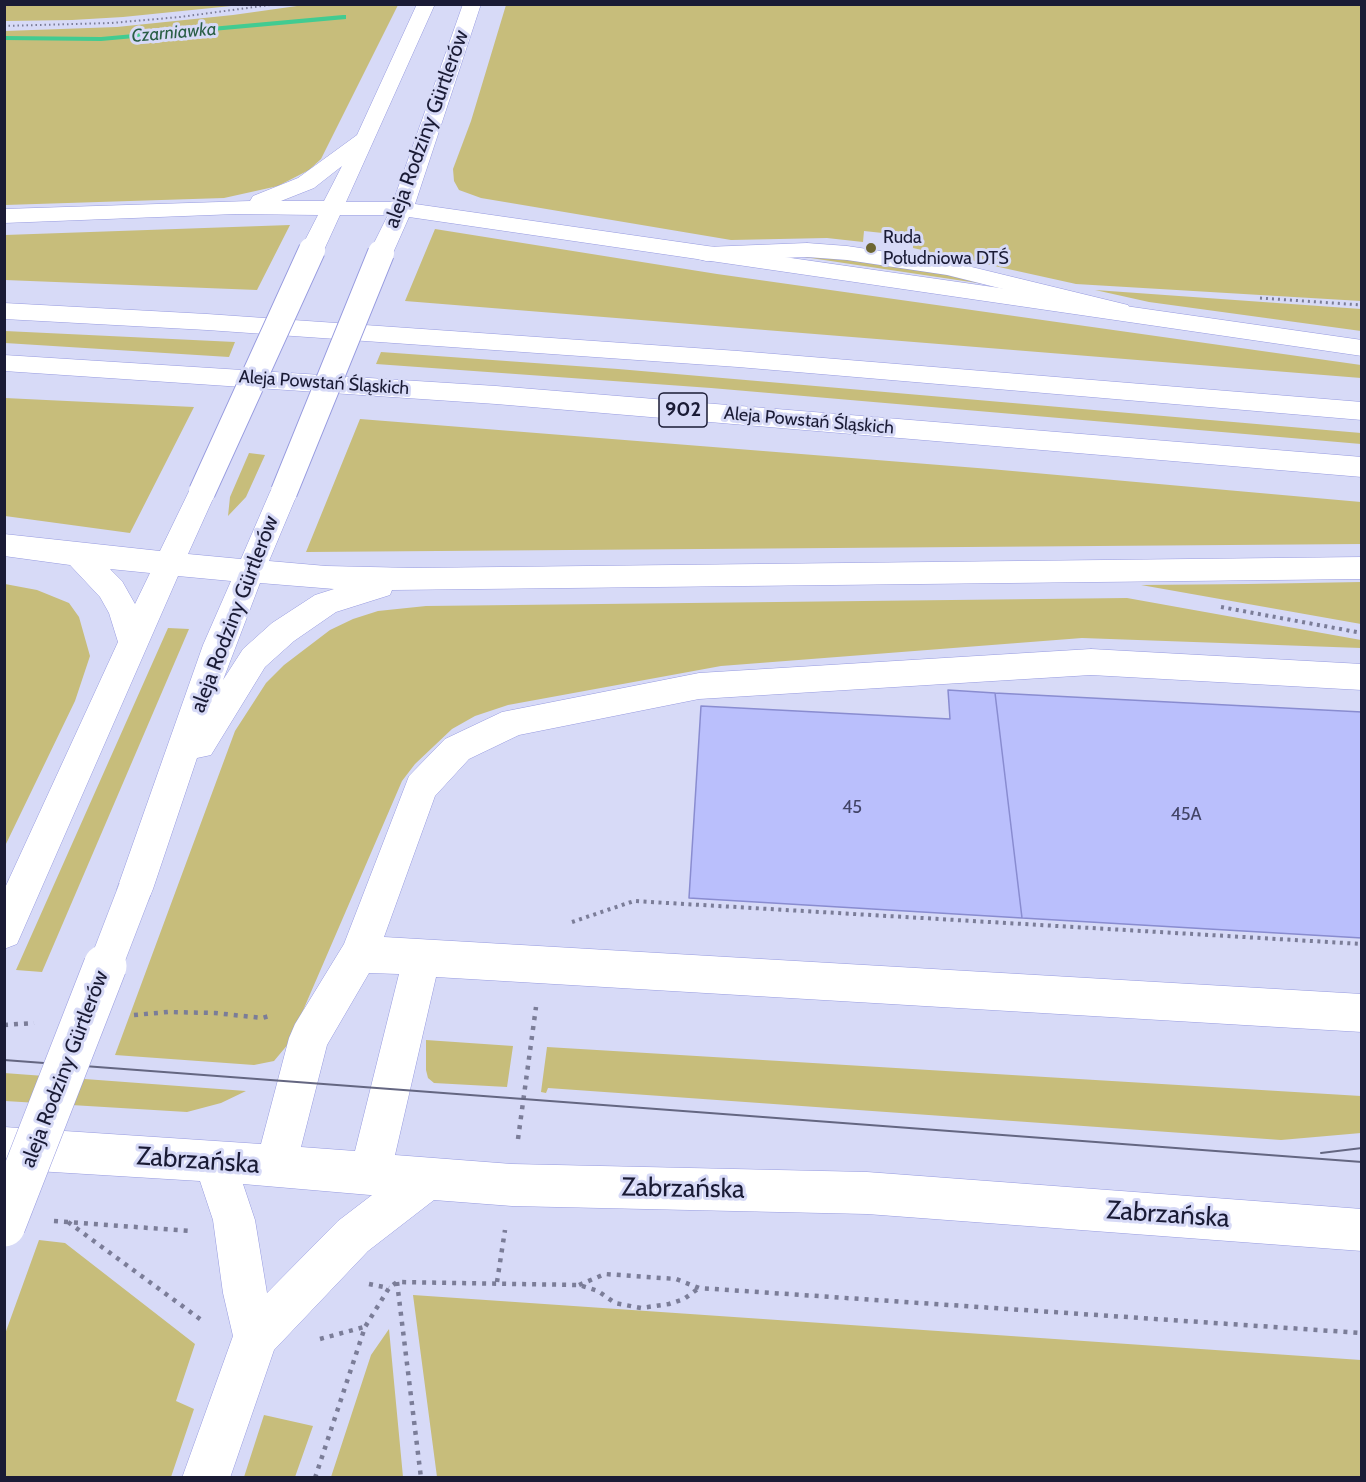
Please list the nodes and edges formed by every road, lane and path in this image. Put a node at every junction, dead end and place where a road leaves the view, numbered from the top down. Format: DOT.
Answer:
graph roads {
  1 [pos="277,4"];
  2 [pos="426,4"];
  3 [pos="472,4"];
  4 [pos="4,26"];
  5 [pos="368,136"];
  6 [pos="236,207"];
  7 [pos="334,207"];
  8 [pos="402,210"];
  9 [pos="4,216"];
  10 [pos="4,311"];
  11 [pos="1362,348"];
  12 [pos="4,363"];
  13 [pos="1362,411"];
  14 [pos="1362,467"];
  15 [pos="4,545"];
  16 [pos="78,555"];
  17 [pos="168,564"];
  18 [pos="1362,568"];
  19 [pos="250,571"];
  20 [pos="414,579"];
  21 [pos="132,642"];
  22 [pos="1362,677"];
  23 [pos="172,786"];
  24 [pos="4,932"];
  25 [pos="358,954"];
  26 [pos="422,957"];
  27 [pos="282,1013"];
  28 [pos="1362,1013"];
  29 [pos="133,1015"];
  30 [pos="39,1022"];
  31 [pos="4,1025"];
  32 [pos="4,1149"];
  33 [pos="214,1161"];
  34 [pos="276,1166"];
  35 [pos="370,1174"];
  36 [pos="428,1179"];
  37 [pos="4,1225"];
  38 [pos="1362,1230"];
  39 [pos="196,1233"];
  40 [pos="397,1282"];
  41 [pos="579,1285"];
  42 [pos="699,1288"];
  43 [pos="212,1318"];
  44 [pos="1362,1333"];
  45 [pos="256,1336"];
  46 [pos="206,1478"];
  47 [pos="315,1478"];
  48 [pos="421,1478"];
  1 -- 4 [label="path"];
  2 -- 5 [label="main road, aleja Rodziny Gürtlerów"];
  3 -- 8 [label="main road, aleja Rodziny Gürtlerów"];
  5 -- 6 [label="main road"];
  5 -- 7 [label="main road, aleja Rodziny Gürtlerów"];
  6 -- 7 [label="main road"];
  6 -- 9 [label="main road"];
  7 -- 8 [label="main road"];
  7 -- 17 [label="main road, aleja Rodziny Gürtlerów, bridge"];
  8 -- 11 [label="main road"];
  8 -- 19 [label="main road, aleja Rodziny Gürtlerów, bridge"];
  10 -- 13 [label="main road"];
  12 -- 14 [label="main road, Aleja Powstań Śląskich / 902"];
  15 -- 16 [label="main road"];
  16 -- 17 [label="main road"];
  16 -- 21 [label="main road"];
  17 -- 19 [label="main road"];
  17 -- 21 [label="main road, aleja Rodziny Gürtlerów"];
  18 -- 20 [label="main road"];
  19 -- 20 [label="main road"];
  19 -- 23 [label="main road, aleja Rodziny Gürtlerów"];
  20 -- 23 [label="main road"];
  21 -- 24 [label="main road, aleja Rodziny Gürtlerów"];
  22 -- 25 [label="main road"];
  23 -- 37 [label="main road, aleja Rodziny Gürtlerów, bridge"];
  25 -- 26 [label="main road"];
  25 -- 34 [label="main road"];
  26 -- 28 [label="main road"];
  26 -- 35 [label="main road"];
  27 -- 29 [label="path"];
  30 -- 31 [label="path"];
  32 -- 33 [label="main road, Zabrzańska"];
  33 -- 34 [label="main road, Zabrzańska"];
  33 -- 45 [label="main road"];
  34 -- 35 [label="main road, Zabrzańska"];
  35 -- 36 [label="main road, Zabrzańska"];
  36 -- 38 [label="main road, Zabrzańska"];
  36 -- 45 [label="main road"];
  39 -- 43 [label="path"];
  40 -- 41 [label="path"];
  40 -- 47 [label="path"];
  40 -- 48 [label="path"];
  41 -- 42 [label="path"];
  41 -- 42 [label="path"];
  42 -- 44 [label="path"];
  45 -- 46 [label="main road"];
}
